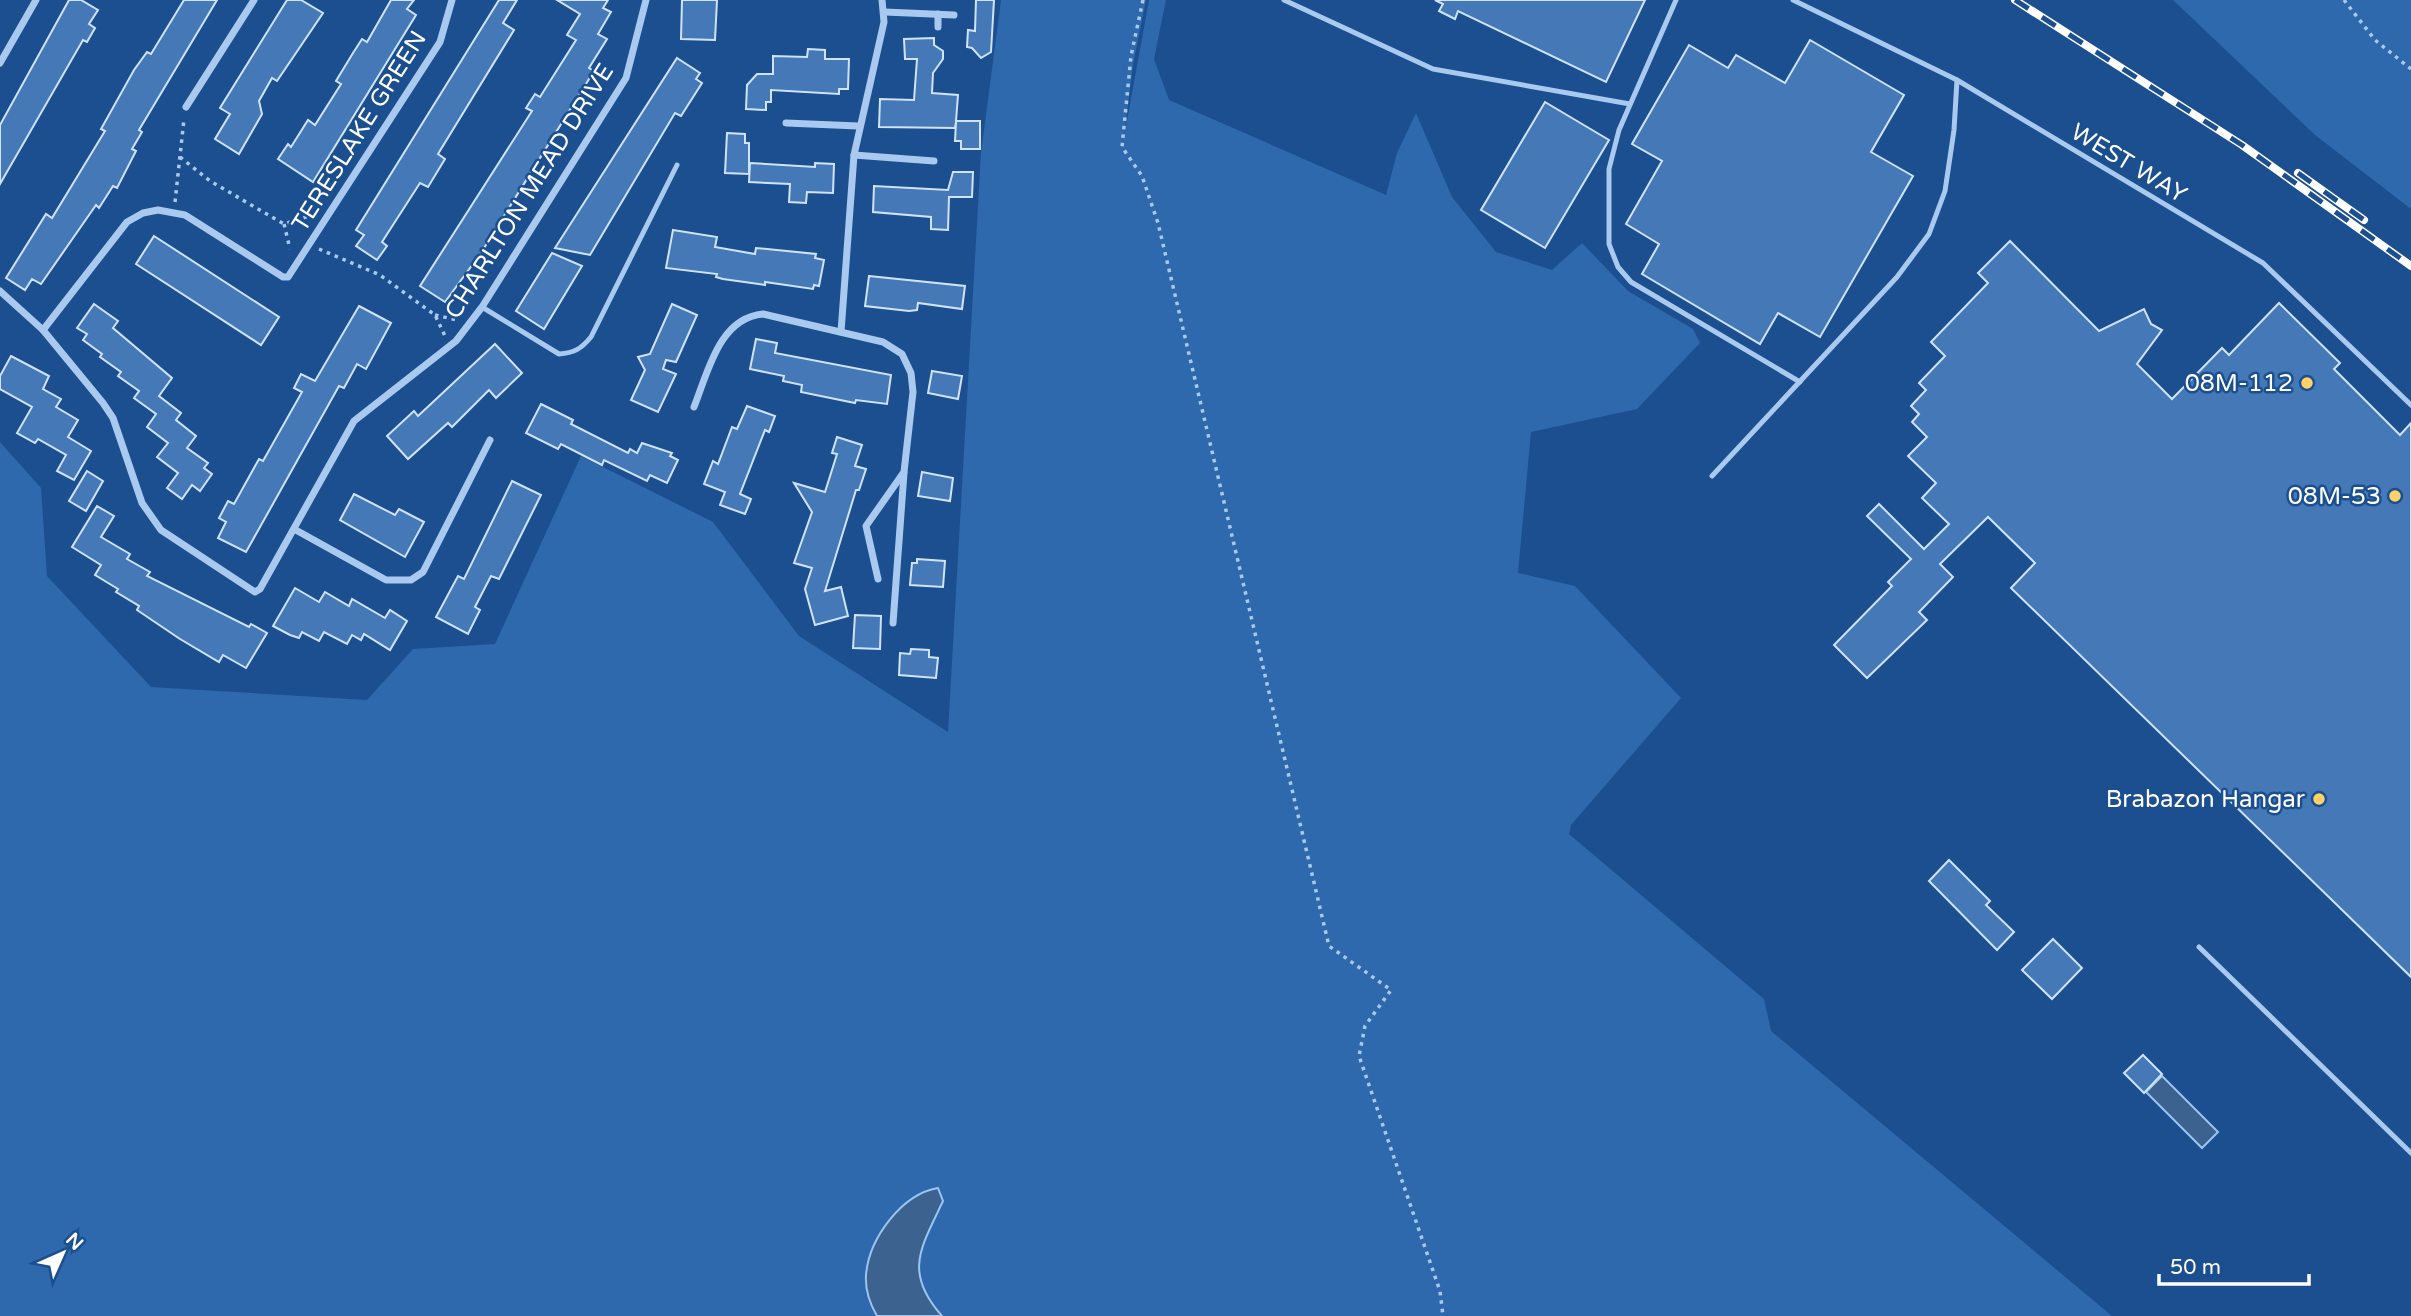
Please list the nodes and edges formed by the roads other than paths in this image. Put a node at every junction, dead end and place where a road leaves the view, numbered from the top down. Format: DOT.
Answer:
graph roads {
  1 [pos="36,0"];
  2 [pos="254,0"];
  3 [pos="452,0"];
  4 [pos="646,0"];
  5 [pos="882,0"];
  6 [pos="1284,0"];
  7 [pos="1676,0"];
  8 [pos="1793,0"];
  9 [pos="885,12"];
  10 [pos="938,14"];
  11 [pos="954,15"];
  12 [pos="938,27"];
  13 [pos="0,63"];
  14 [pos="1957,80"];
  15 [pos="1630,104"];
  16 [pos="186,107"];
  17 [pos="786,123"];
  18 [pos="858,126"];
  19 [pos="853,155"];
  20 [pos="934,161"];
  21 [pos="677,164"];
  22 [pos="0,291"];
  23 [pos="482,307"];
  24 [pos="43,330"];
  25 [pos="841,332"];
  26 [pos="1800,382"];
  27 [pos="2411,405"];
  28 [pos="694,407"];
  29 [pos="490,440"];
  30 [pos="904,472"];
  31 [pos="1712,476"];
  32 [pos="294,529"];
  33 [pos="878,579"];
  34 [pos="893,623"];
  35 [pos="2199,947"];
  36 [pos="2411,1153"];
  1 -- 13 [label="street"];
  2 -- 16 [label="street"];
  3 -- 24 [label="street, TERESLAKE GREEN"];
  4 -- 23 [label="street, CHARLTON MEAD DRIVE"];
  5 -- 9 [label="street"];
  6 -- 15 [label="lane"];
  7 -- 15 [label="lane"];
  8 -- 14 [label="lane, WEST WAY"];
  9 -- 10 [label="street"];
  9 -- 18 [label="street"];
  10 -- 11 [label="street"];
  10 -- 12 [label="street"];
  14 -- 26 [label="lane"];
  14 -- 27 [label="lane, WEST WAY"];
  15 -- 26 [label="lane"];
  17 -- 18 [label="street"];
  18 -- 19 [label="street"];
  19 -- 20 [label="street"];
  19 -- 25 [label="street"];
  21 -- 23 [label="lane"];
  22 -- 24 [label="street, CHARLTON MEAD DRIVE"];
  23 -- 32 [label="street, CHARLTON MEAD DRIVE"];
  24 -- 32 [label="street, CHARLTON MEAD DRIVE"];
  25 -- 28 [label="street"];
  25 -- 30 [label="street"];
  26 -- 31 [label="lane"];
  29 -- 32 [label="street"];
  30 -- 33 [label="street"];
  30 -- 34 [label="street"];
  35 -- 36 [label="lane"];
}
